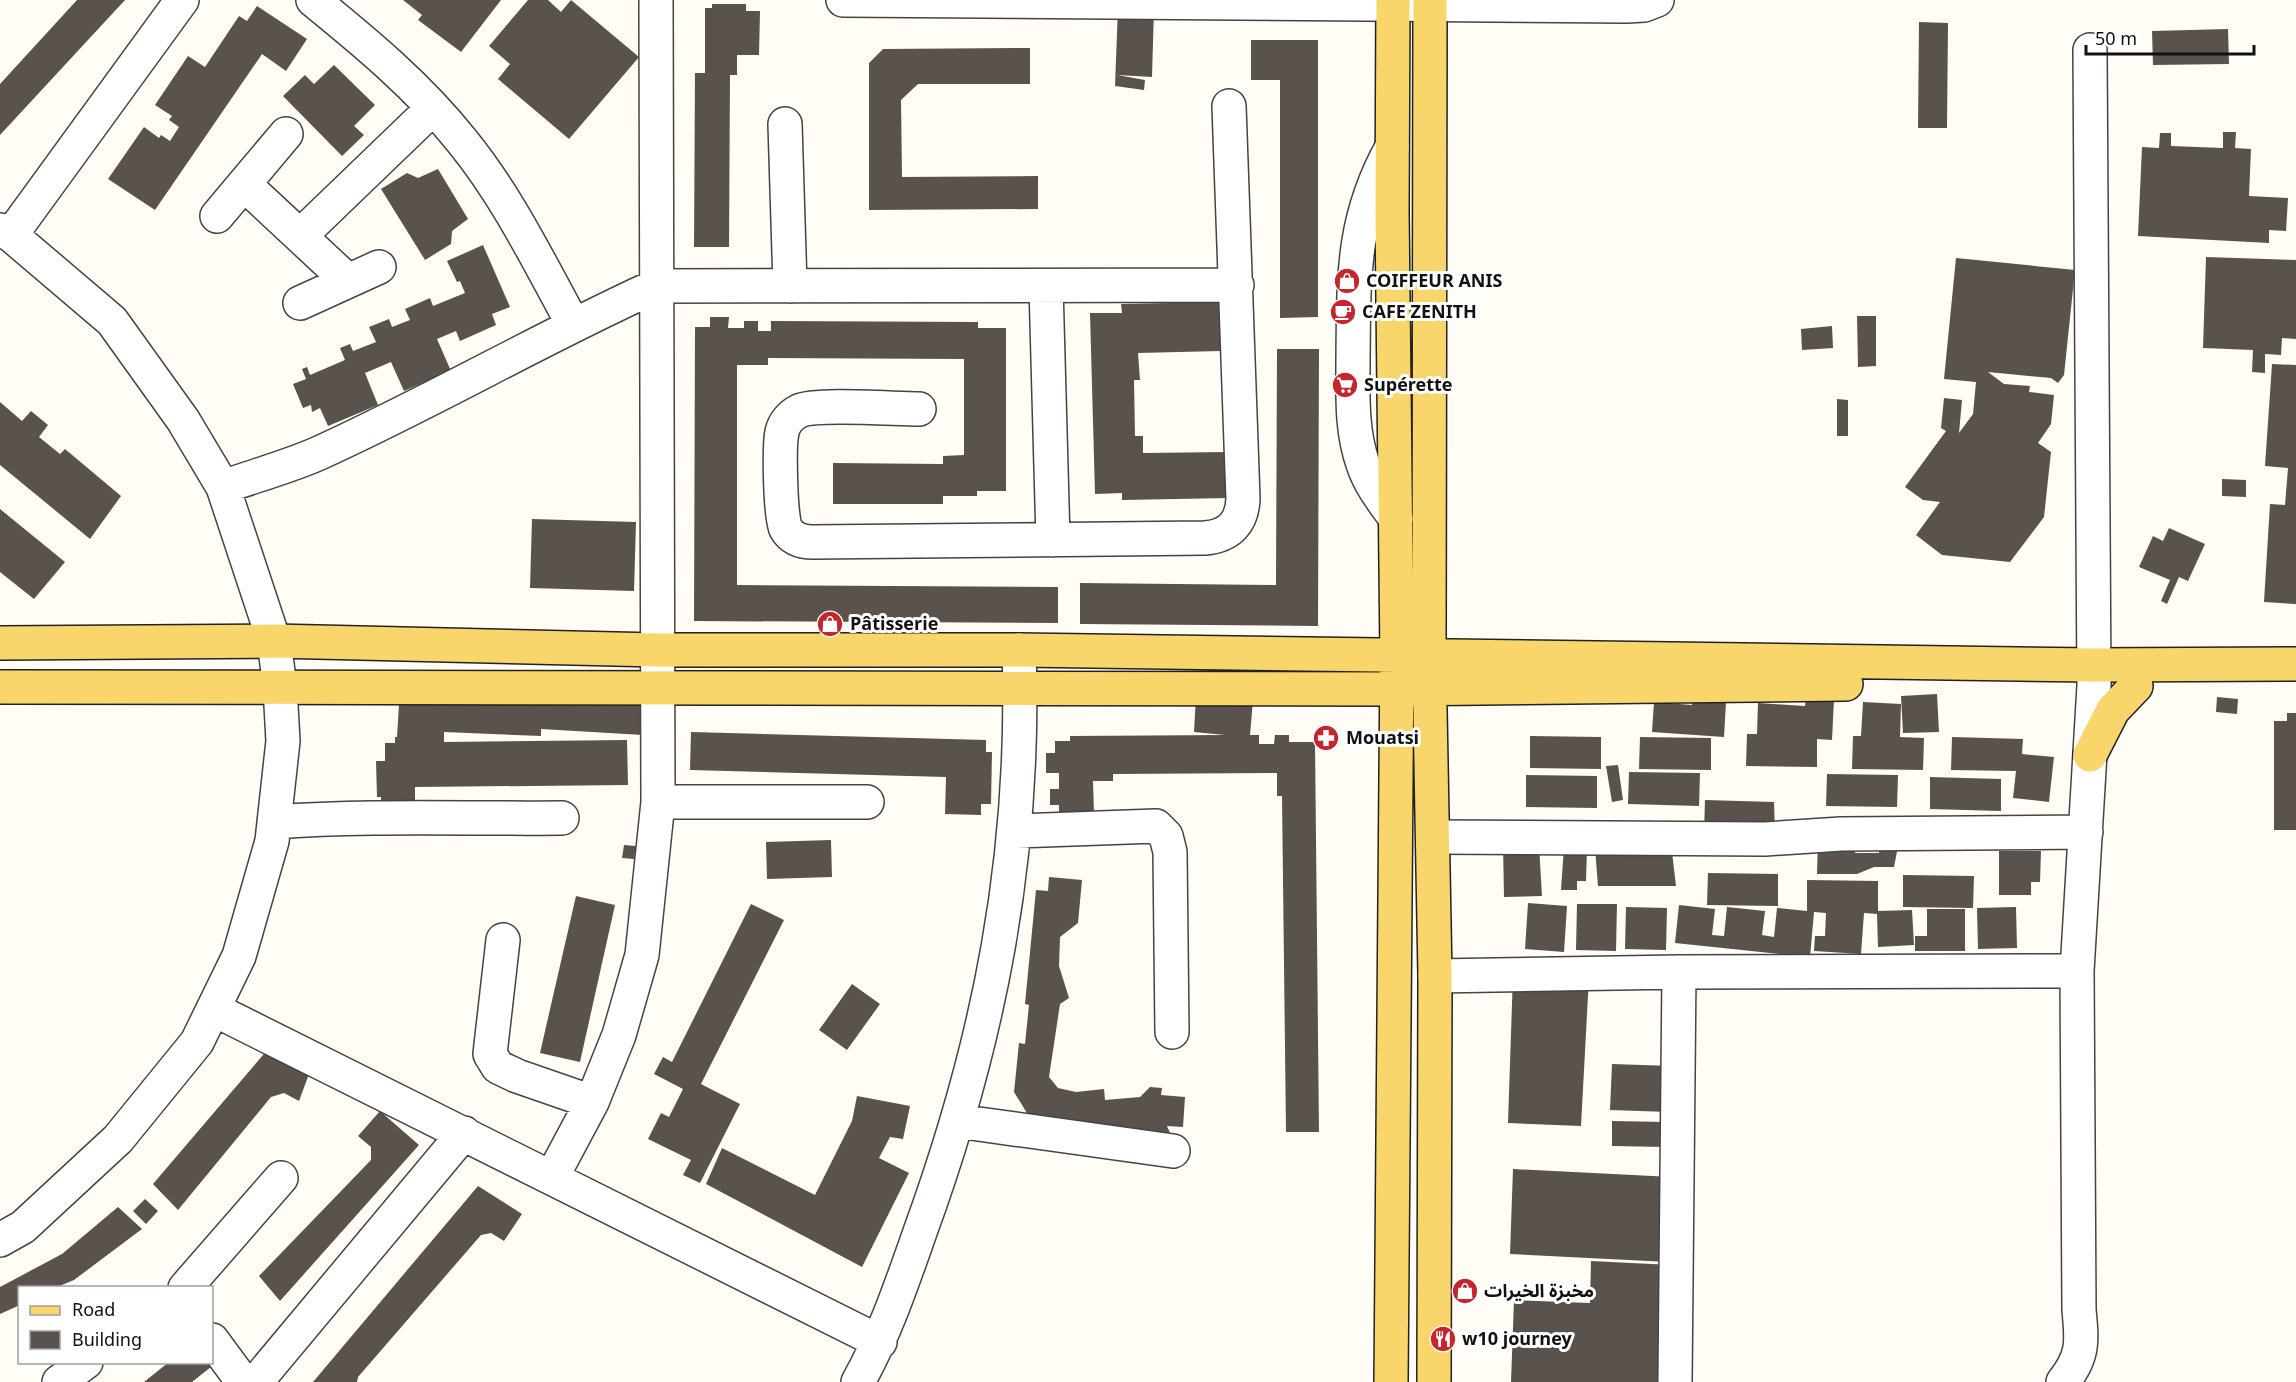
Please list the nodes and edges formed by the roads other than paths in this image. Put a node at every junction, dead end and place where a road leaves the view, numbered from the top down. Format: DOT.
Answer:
graph roads {
  1 [pos="182,0"];
  2 [pos="314,0"];
  3 [pos="656,0"];
  4 [pos="843,0"];
  5 [pos="885,0"];
  6 [pos="1657,0"];
  7 [pos="1393,3"];
  8 [pos="1430,3"];
  9 [pos="2090,50"];
  10 [pos="1229,106"];
  11 [pos="434,108"];
  12 [pos="785,124"];
  13 [pos="286,134"];
  14 [pos="244,184"];
  15 [pos="216,216"];
  16 [pos="6,233"];
  17 [pos="301,235"];
  18 [pos="379,267"];
  19 [pos="348,281"];
  20 [pos="1237,285"];
  21 [pos="656,286"];
  22 [pos="790,286"];
  23 [pos="1046,286"];
  24 [pos="300,303"];
  25 [pos="573,324"];
  26 [pos="919,409"];
  27 [pos="223,487"];
  28 [pos="1053,540"];
  29 [pos="274,641"];
  30 [pos="0,642"];
  31 [pos="658,650"];
  32 [pos="1019,650"];
  33 [pos="1396,656"];
  34 [pos="1429,656"];
  35 [pos="2296,664"];
  36 [pos="2094,675"];
  37 [pos="2296,684"];
  38 [pos="2136,686"];
  39 [pos="0,687"];
  40 [pos="280,687"];
  41 [pos="659,687"];
  42 [pos="1394,688"];
  43 [pos="1431,688"];
  44 [pos="1020,689"];
  45 [pos="2090,755"];
  46 [pos="658,802"];
  47 [pos="867,802"];
  48 [pos="562,818"];
  49 [pos="274,822"];
  50 [pos="1016,831"];
  51 [pos="2086,832"];
  52 [pos="1434,837"];
  53 [pos="503,940"];
  54 [pos="2077,971"];
  55 [pos="1679,972"];
  56 [pos="1435,976"];
  57 [pos="213,1009"];
  58 [pos="1172,1032"];
  59 [pos="592,1102"];
  60 [pos="957,1121"];
  61 [pos="464,1133"];
  62 [pos="1173,1151"];
  63 [pos="552,1177"];
  64 [pos="281,1178"];
  65 [pos="0,1240"];
  66 [pos="186,1286"];
  67 [pos="213,1341"];
  68 [pos="880,1342"];
  69 [pos="2083,1346"];
  70 [pos="83,1364"];
  71 [pos="59,1382"];
  72 [pos="243,1382"];
  73 [pos="256,1382"];
  74 [pos="858,1382"];
  75 [pos="1391,1382"];
  76 [pos="1434,1382"];
  77 [pos="1675,1382"];
  78 [pos="2063,1382"];
  79 [pos="2094,1382"];
  1 -- 16 [label="street"];
  2 -- 11 [label="street"];
  3 -- 21 [label="street"];
  4 -- 5 [label="street"];
  5 -- 7 [label="street"];
  6 -- 8 [label="street"];
  7 -- 8 [label="street"];
  7 -- 33 [label="main road"];
  8 -- 34 [label="main road"];
  9 -- 36 [label="street"];
  10 -- 20 [label="street"];
  11 -- 17 [label="street"];
  11 -- 25 [label="street"];
  12 -- 22 [label="street"];
  13 -- 14 [label="street"];
  14 -- 15 [label="street"];
  14 -- 17 [label="street"];
  16 -- 27 [label="street"];
  17 -- 19 [label="street"];
  18 -- 19 [label="street"];
  19 -- 24 [label="street"];
  20 -- 23 [label="street"];
  20 -- 28 [label="street"];
  21 -- 22 [label="street"];
  21 -- 25 [label="street"];
  21 -- 31 [label="street"];
  22 -- 23 [label="street"];
  23 -- 28 [label="street"];
  25 -- 27 [label="street"];
  26 -- 28 [label="street"];
  27 -- 29 [label="street"];
  29 -- 30 [label="main road"];
  29 -- 31 [label="main road"];
  29 -- 40 [label="street"];
  31 -- 32 [label="main road"];
  31 -- 41 [label="street"];
  32 -- 33 [label="main road"];
  32 -- 44 [label="street"];
  33 -- 34 [label="main road"];
  33 -- 42 [label="main road"];
  34 -- 36 [label="main road"];
  34 -- 43 [label="main road"];
  35 -- 36 [label="main road"];
  36 -- 38 [label="main road"];
  36 -- 43 [label="main road"];
  36 -- 45 [label="street"];
  37 -- 38 [label="main road"];
  38 -- 45 [label="main road"];
  39 -- 40 [label="main road"];
  40 -- 41 [label="main road"];
  40 -- 49 [label="street"];
  41 -- 44 [label="main road"];
  41 -- 46 [label="street"];
  42 -- 43 [label="main road"];
  42 -- 44 [label="main road"];
  42 -- 75 [label="main road"];
  43 -- 52 [label="main road"];
  44 -- 50 [label="street"];
  45 -- 51 [label="street"];
  46 -- 47 [label="street"];
  46 -- 59 [label="street"];
  48 -- 49 [label="street"];
  49 -- 57 [label="street"];
  50 -- 58 [label="street"];
  50 -- 60 [label="street"];
  51 -- 52 [label="street"];
  51 -- 54 [label="street"];
  52 -- 56 [label="main road"];
  53 -- 59 [label="street"];
  54 -- 55 [label="street"];
  54 -- 69 [label="street"];
  55 -- 56 [label="street"];
  55 -- 77 [label="street"];
  56 -- 76 [label="main road"];
  57 -- 61 [label="street"];
  57 -- 65 [label="street"];
  59 -- 63 [label="street"];
  60 -- 62 [label="street"];
  60 -- 68 [label="street"];
  61 -- 63 [label="street"];
  61 -- 73 [label="street"];
  63 -- 68 [label="street"];
  64 -- 66 [label="street"];
  67 -- 72 [label="street"];
  68 -- 74 [label="street"];
  69 -- 78 [label="street"];
  69 -- 79 [label="street"];
  70 -- 71 [label="street"];
}
